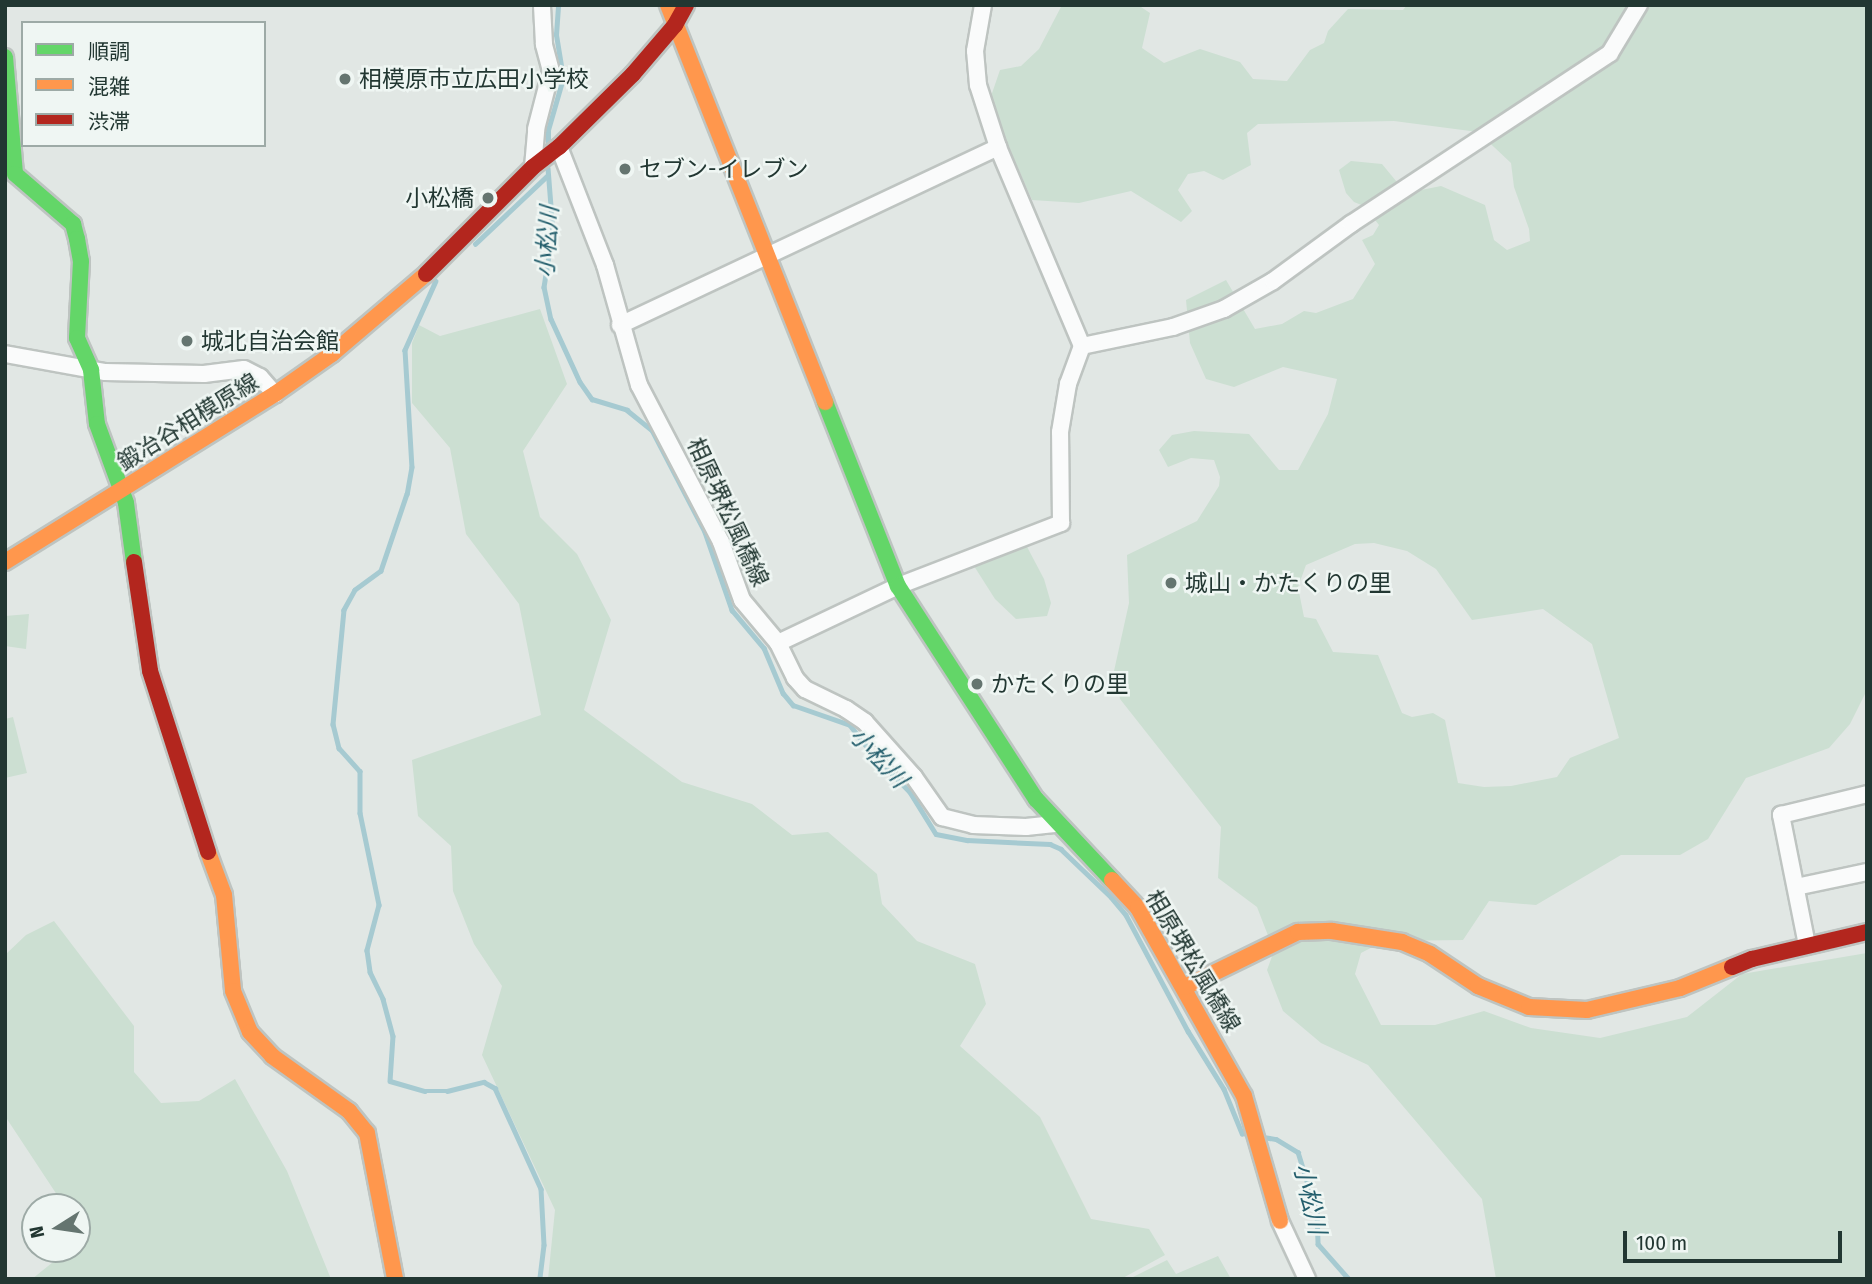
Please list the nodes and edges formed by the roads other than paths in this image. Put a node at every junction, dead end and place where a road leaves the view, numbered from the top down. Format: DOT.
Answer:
graph roads {
  1 [pos="542,5"];
  2 [pos="668,5"];
  3 [pos="686,5"];
  4 [pos="983,5"];
  5 [pos="1639,5"];
  6 [pos="675,25"];
  7 [pos="5,57"];
  8 [pos="998,147"];
  9 [pos="557,149"];
  10 [pos="535,165"];
  11 [pos="766,257"];
  12 [pos="620,325"];
  13 [pos="1082,346"];
  14 [pos="5,354"];
  15 [pos="91,370"];
  16 [pos="275,394"];
  17 [pos="123,490"];
  18 [pos="5,562"];
  19 [pos="898,586"];
  20 [pos="778,643"];
  21 [pos="1867,794"];
  22 [pos="1057,824"];
  23 [pos="1867,872"];
  24 [pos="1796,887"];
  25 [pos="1867,932"];
  26 [pos="1807,945"];
  27 [pos="1185,987"];
  28 [pos="395,1279"];
  29 [pos="1307,1279"];
  1 -- 10 [label="street"];
  2 -- 6 [label="street"];
  3 -- 6 [label="street"];
  4 -- 8 [label="street"];
  5 -- 13 [label="street"];
  6 -- 9 [label="street"];
  6 -- 11 [label="street"];
  7 -- 15 [label="street"];
  8 -- 11 [label="street"];
  8 -- 13 [label="street"];
  9 -- 10 [label="street"];
  9 -- 12 [label="street, 相原堺松風橋線"];
  10 -- 16 [label="street, 鍛冶谷相模原線"];
  11 -- 12 [label="street"];
  11 -- 19 [label="street"];
  12 -- 20 [label="street, 相原堺松風橋線"];
  13 -- 19 [label="street"];
  14 -- 15 [label="street"];
  15 -- 16 [label="street"];
  15 -- 17 [label="street"];
  16 -- 17 [label="street, 鍛冶谷相模原線"];
  17 -- 18 [label="street, 鍛冶谷相模原線"];
  17 -- 28 [label="street"];
  19 -- 20 [label="street"];
  19 -- 22 [label="street"];
  20 -- 22 [label="street, 相原堺松風橋線"];
  21 -- 24 [label="street"];
  22 -- 27 [label="street, 相原堺松風橋線"];
  23 -- 24 [label="street"];
  24 -- 26 [label="street"];
  25 -- 26 [label="street"];
  26 -- 27 [label="street"];
  27 -- 29 [label="street, 相原堺松風橋線"];
}
